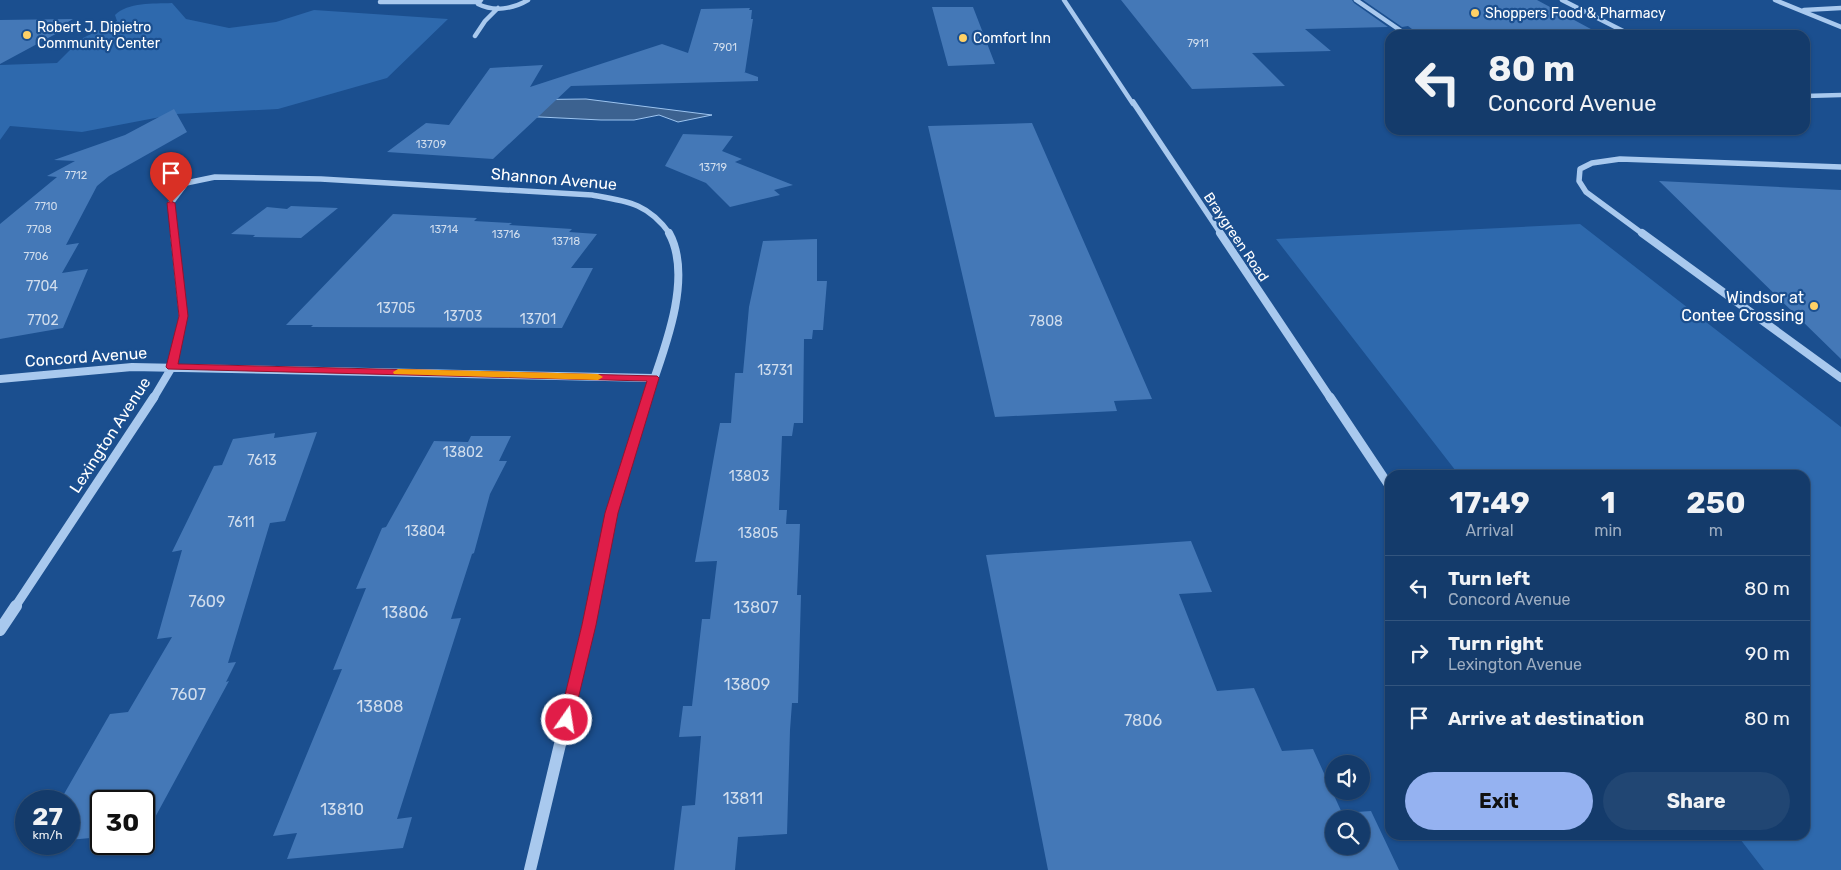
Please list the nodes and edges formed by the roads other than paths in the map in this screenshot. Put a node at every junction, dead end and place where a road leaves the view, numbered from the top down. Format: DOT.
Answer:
graph roads {
  1 [pos="528,0"];
  2 [pos="1064,0"];
  3 [pos="1356,0"];
  4 [pos="1562,0"];
  5 [pos="1775,0"];
  6 [pos="480,1"];
  7 [pos="380,2"];
  8 [pos="498,8"];
  9 [pos="1841,8"];
  10 [pos="1799,10"];
  11 [pos="1841,27"];
  12 [pos="1400,30"];
  13 [pos="1621,30"];
  14 [pos="475,36"];
  15 [pos="1841,95"];
  16 [pos="1810,96"];
  17 [pos="1841,167"];
  18 [pos="186,183"];
  19 [pos="172,367"];
  20 [pos="653,378"];
  21 [pos="1841,378"];
  22 [pos="0,379"];
  23 [pos="1385,480"];
  24 [pos="0,630"];
  25 [pos="530,870"];
  1 -- 8 [label="street"];
  2 -- 23 [label="street, Braygreen Road"];
  3 -- 12 [label="lane"];
  4 -- 13 [label="lane"];
  5 -- 10 [label="lane"];
  6 -- 7 [label="street"];
  6 -- 8 [label="street"];
  8 -- 14 [label="street"];
  9 -- 10 [label="street"];
  10 -- 11 [label="lane"];
  15 -- 16 [label="street"];
  17 -- 21 [label="street"];
  18 -- 19 [label="street, Lexington Avenue"];
  18 -- 20 [label="street, Shannon Avenue"];
  19 -- 20 [label="street, Concord Avenue"];
  19 -- 22 [label="street, Concord Avenue"];
  19 -- 24 [label="street, Lexington Avenue"];
  20 -- 25 [label="street, Shannon Avenue"];
}
